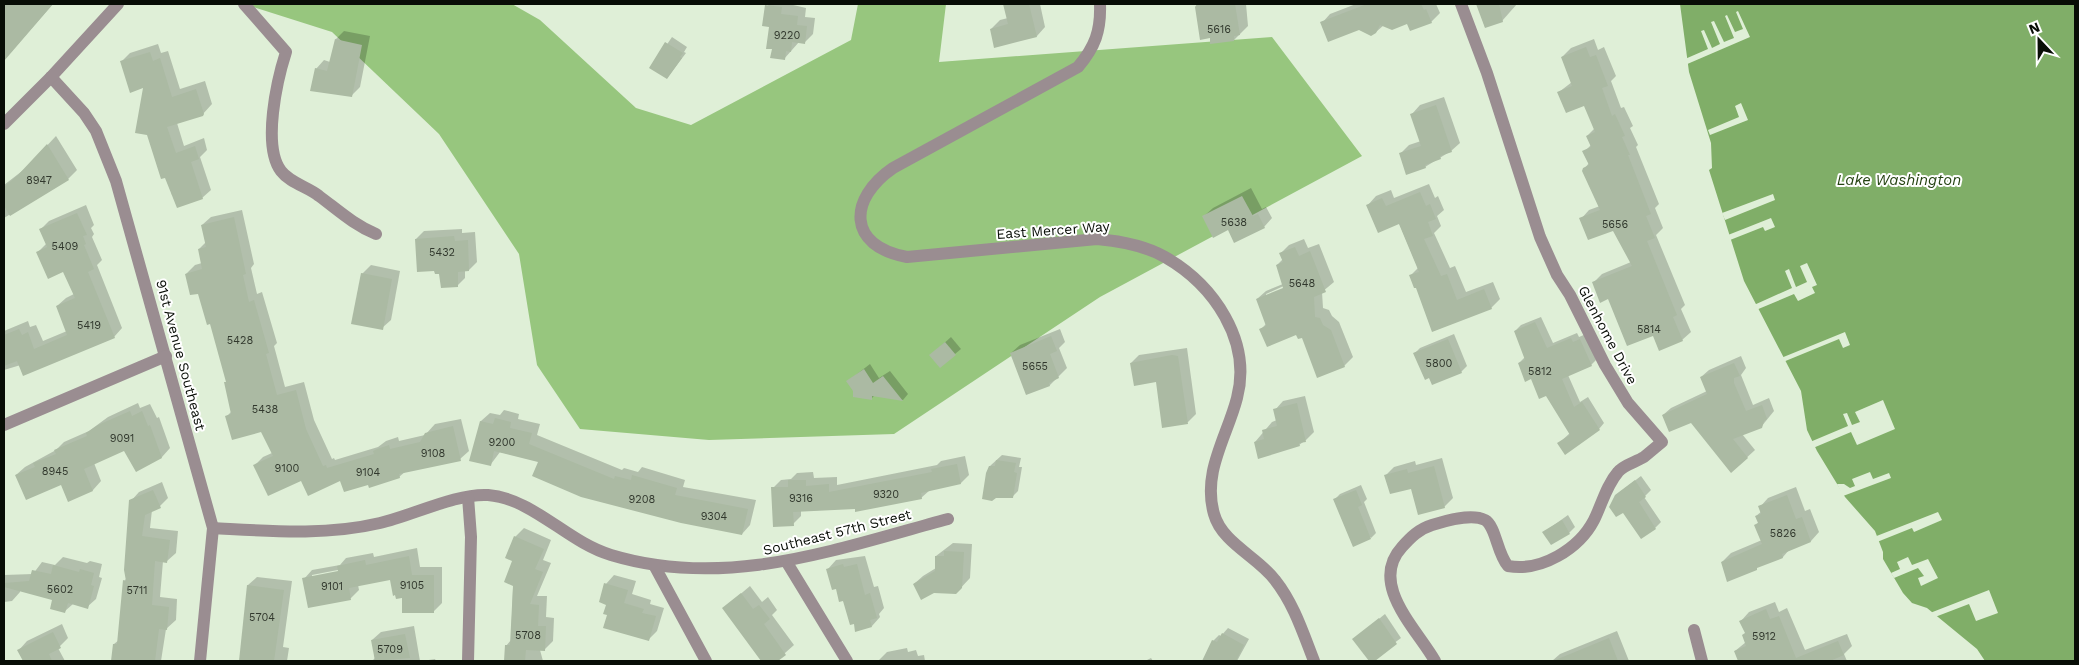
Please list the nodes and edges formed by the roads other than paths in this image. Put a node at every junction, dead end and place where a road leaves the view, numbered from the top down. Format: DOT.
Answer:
graph roads {
  1 [pos="118,4"];
  2 [pos="244,4"];
  3 [pos="1100,4"];
  4 [pos="1461,4"];
  5 [pos="51,77"];
  6 [pos="4,124"];
  7 [pos="376,234"];
  8 [pos="166,356"];
  9 [pos="4,425"];
  10 [pos="468,497"];
  11 [pos="948,519"];
  12 [pos="212,528"];
  13 [pos="786,561"];
  14 [pos="654,565"];
  15 [pos="1694,630"];
  16 [pos="200,661"];
  17 [pos="468,661"];
  18 [pos="706,661"];
  19 [pos="847,661"];
  20 [pos="1314,661"];
  21 [pos="1435,661"];
  22 [pos="1702,661"];
  1 -- 5 [label="street"];
  2 -- 7 [label="street"];
  3 -- 20 [label="street, East Mercer Way"];
  4 -- 21 [label="street, Glenhome Drive"];
  5 -- 6 [label="street"];
  5 -- 8 [label="street, 91st Avenue Southeast"];
  8 -- 9 [label="street"];
  8 -- 12 [label="street, 91st Avenue Southeast"];
  10 -- 12 [label="street, Southeast 57th Street"];
  10 -- 14 [label="street, Southeast 57th Street"];
  10 -- 17 [label="street"];
  11 -- 13 [label="street, Southeast 57th Street"];
  12 -- 16 [label="street, 91st Avenue Southeast"];
  13 -- 14 [label="street, Southeast 57th Street"];
  13 -- 19 [label="street"];
  14 -- 18 [label="street"];
  15 -- 22 [label="street"];
}
